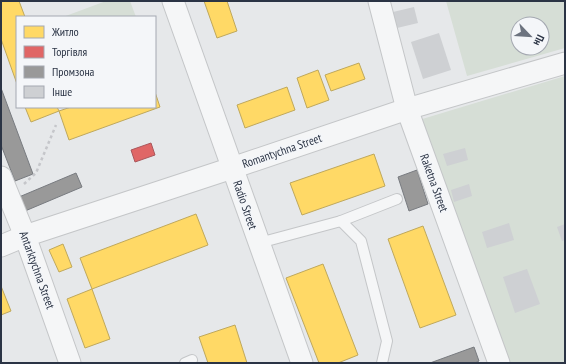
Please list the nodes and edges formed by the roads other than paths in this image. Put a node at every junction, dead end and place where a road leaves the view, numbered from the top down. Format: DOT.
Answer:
graph roads {
  1 [pos="174,1"];
  2 [pos="379,1"];
  3 [pos="565,63"];
  4 [pos="407,109"];
  5 [pos="232,168"];
  6 [pos="1,177"];
  7 [pos="397,199"];
  8 [pos="341,221"];
  9 [pos="25,236"];
  10 [pos="259,242"];
  11 [pos="1,246"];
  12 [pos="497,362"];
  13 [pos="70,363"];
  14 [pos="302,363"];
  15 [pos="382,363"];
  1 -- 5 [label="street, Radio Street"];
  2 -- 4 [label="street, Raketna Street"];
  3 -- 4 [label="street, Romantychna Street"];
  4 -- 5 [label="street, Romantychna Street"];
  4 -- 12 [label="street, Raketna Street"];
  5 -- 9 [label="street, Romantychna Street"];
  5 -- 10 [label="street, Radio Street"];
  6 -- 9 [label="street, Antarktychna Street"];
  7 -- 8 [label="lane"];
  8 -- 10 [label="lane"];
  8 -- 15 [label="lane"];
  9 -- 11 [label="street, Romantychna Street"];
  9 -- 13 [label="street, Antarktychna Street"];
  10 -- 14 [label="street, Radio Street"];
}
